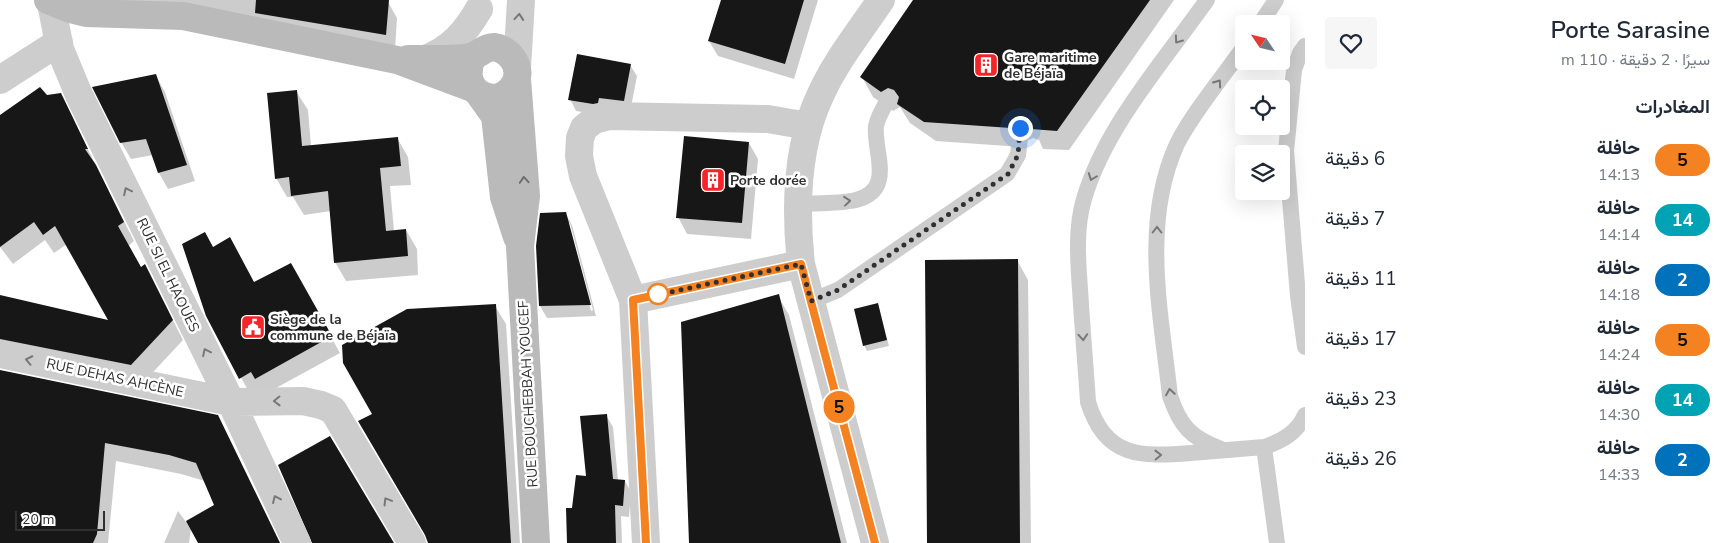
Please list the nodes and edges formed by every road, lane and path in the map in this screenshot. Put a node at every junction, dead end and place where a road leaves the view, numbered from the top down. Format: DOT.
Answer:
graph roads {
  1 [pos="521,0"];
  2 [pos="881,0"];
  3 [pos="1207,0"];
  4 [pos="1276,0"];
  5 [pos="50,1"];
  6 [pos="481,5"];
  7 [pos="1266,15"];
  8 [pos="59,42"];
  9 [pos="1305,46"];
  10 [pos="473,56"];
  11 [pos="425,59"];
  12 [pos="396,60"];
  13 [pos="1235,60"];
  14 [pos="517,74"];
  15 [pos="0,80"];
  16 [pos="476,92"];
  17 [pos="889,98"];
  18 [pos="808,126"];
  19 [pos="1020,128"];
  20 [pos="798,204"];
  21 [pos="520,246"];
  22 [pos="801,264"];
  23 [pos="633,300"];
  24 [pos="811,301"];
  25 [pos="1305,347"];
  26 [pos="0,354"];
  27 [pos="230,402"];
  28 [pos="1305,414"];
  29 [pos="1264,447"];
  30 [pos="1240,449"];
  31 [pos="297,543"];
  32 [pos="412,543"];
  33 [pos="536,543"];
  34 [pos="646,543"];
  35 [pos="875,543"];
  36 [pos="1277,543"];
  14 -- 1 [label="street, RUE BOUCHEBBAH YOUCEF, one-way"];
  2 -- 18 [label="street"];
  3 -- 30 [label="lane, one-way"];
  4 -- 7 [label="lane"];
  5 -- 8 [label="street, RUE SI EL HAOUES"];
  5 -- 12 [label="main road"];
  6 -- 10 [label="street"];
  6 -- 11 [label="street"];
  8 -- 15 [label="street"];
  27 -- 8 [label="street, RUE SI EL HAOUES, one-way"];
  9 -- 25 [label="lane"];
  10 -- 11 [label="main road"];
  10 -- 14 [label="main road"];
  10 -- 16 [label="main road"];
  11 -- 12 [label="main road"];
  12 -- 16 [label="main road"];
  30 -- 13 [label="lane, one-way"];
  14 -- 16 [label="main road"];
  21 -- 14 [label="main road, RUE BOUCHEBBAH YOUCEF, one-way"];
  16 -- 21 [label="main road, RUE BOUCHEBBAH YOUCEF"];
  20 -- 17 [label="lane, one-way"];
  18 -- 20 [label="street"];
  18 -- 23 [label="street"];
  19 -- 24 [label="lane"];
  20 -- 22 [label="street"];
  21 -- 33 [label="main road, RUE BOUCHEBBAH YOUCEF"];
  22 -- 23 [label="street"];
  22 -- 24 [label="street"];
  23 -- 34 [label="street"];
  24 -- 35 [label="street"];
  27 -- 26 [label="street, RUE DEHAS AHCÈNE, one-way"];
  31 -- 27 [label="street, RUE SI EL HAOUES, one-way"];
  32 -- 27 [label="street, RUE DEHAS AHCÈNE, one-way"];
  28 -- 29 [label="lane"];
  29 -- 30 [label="lane"];
  29 -- 36 [label="lane"];
}
